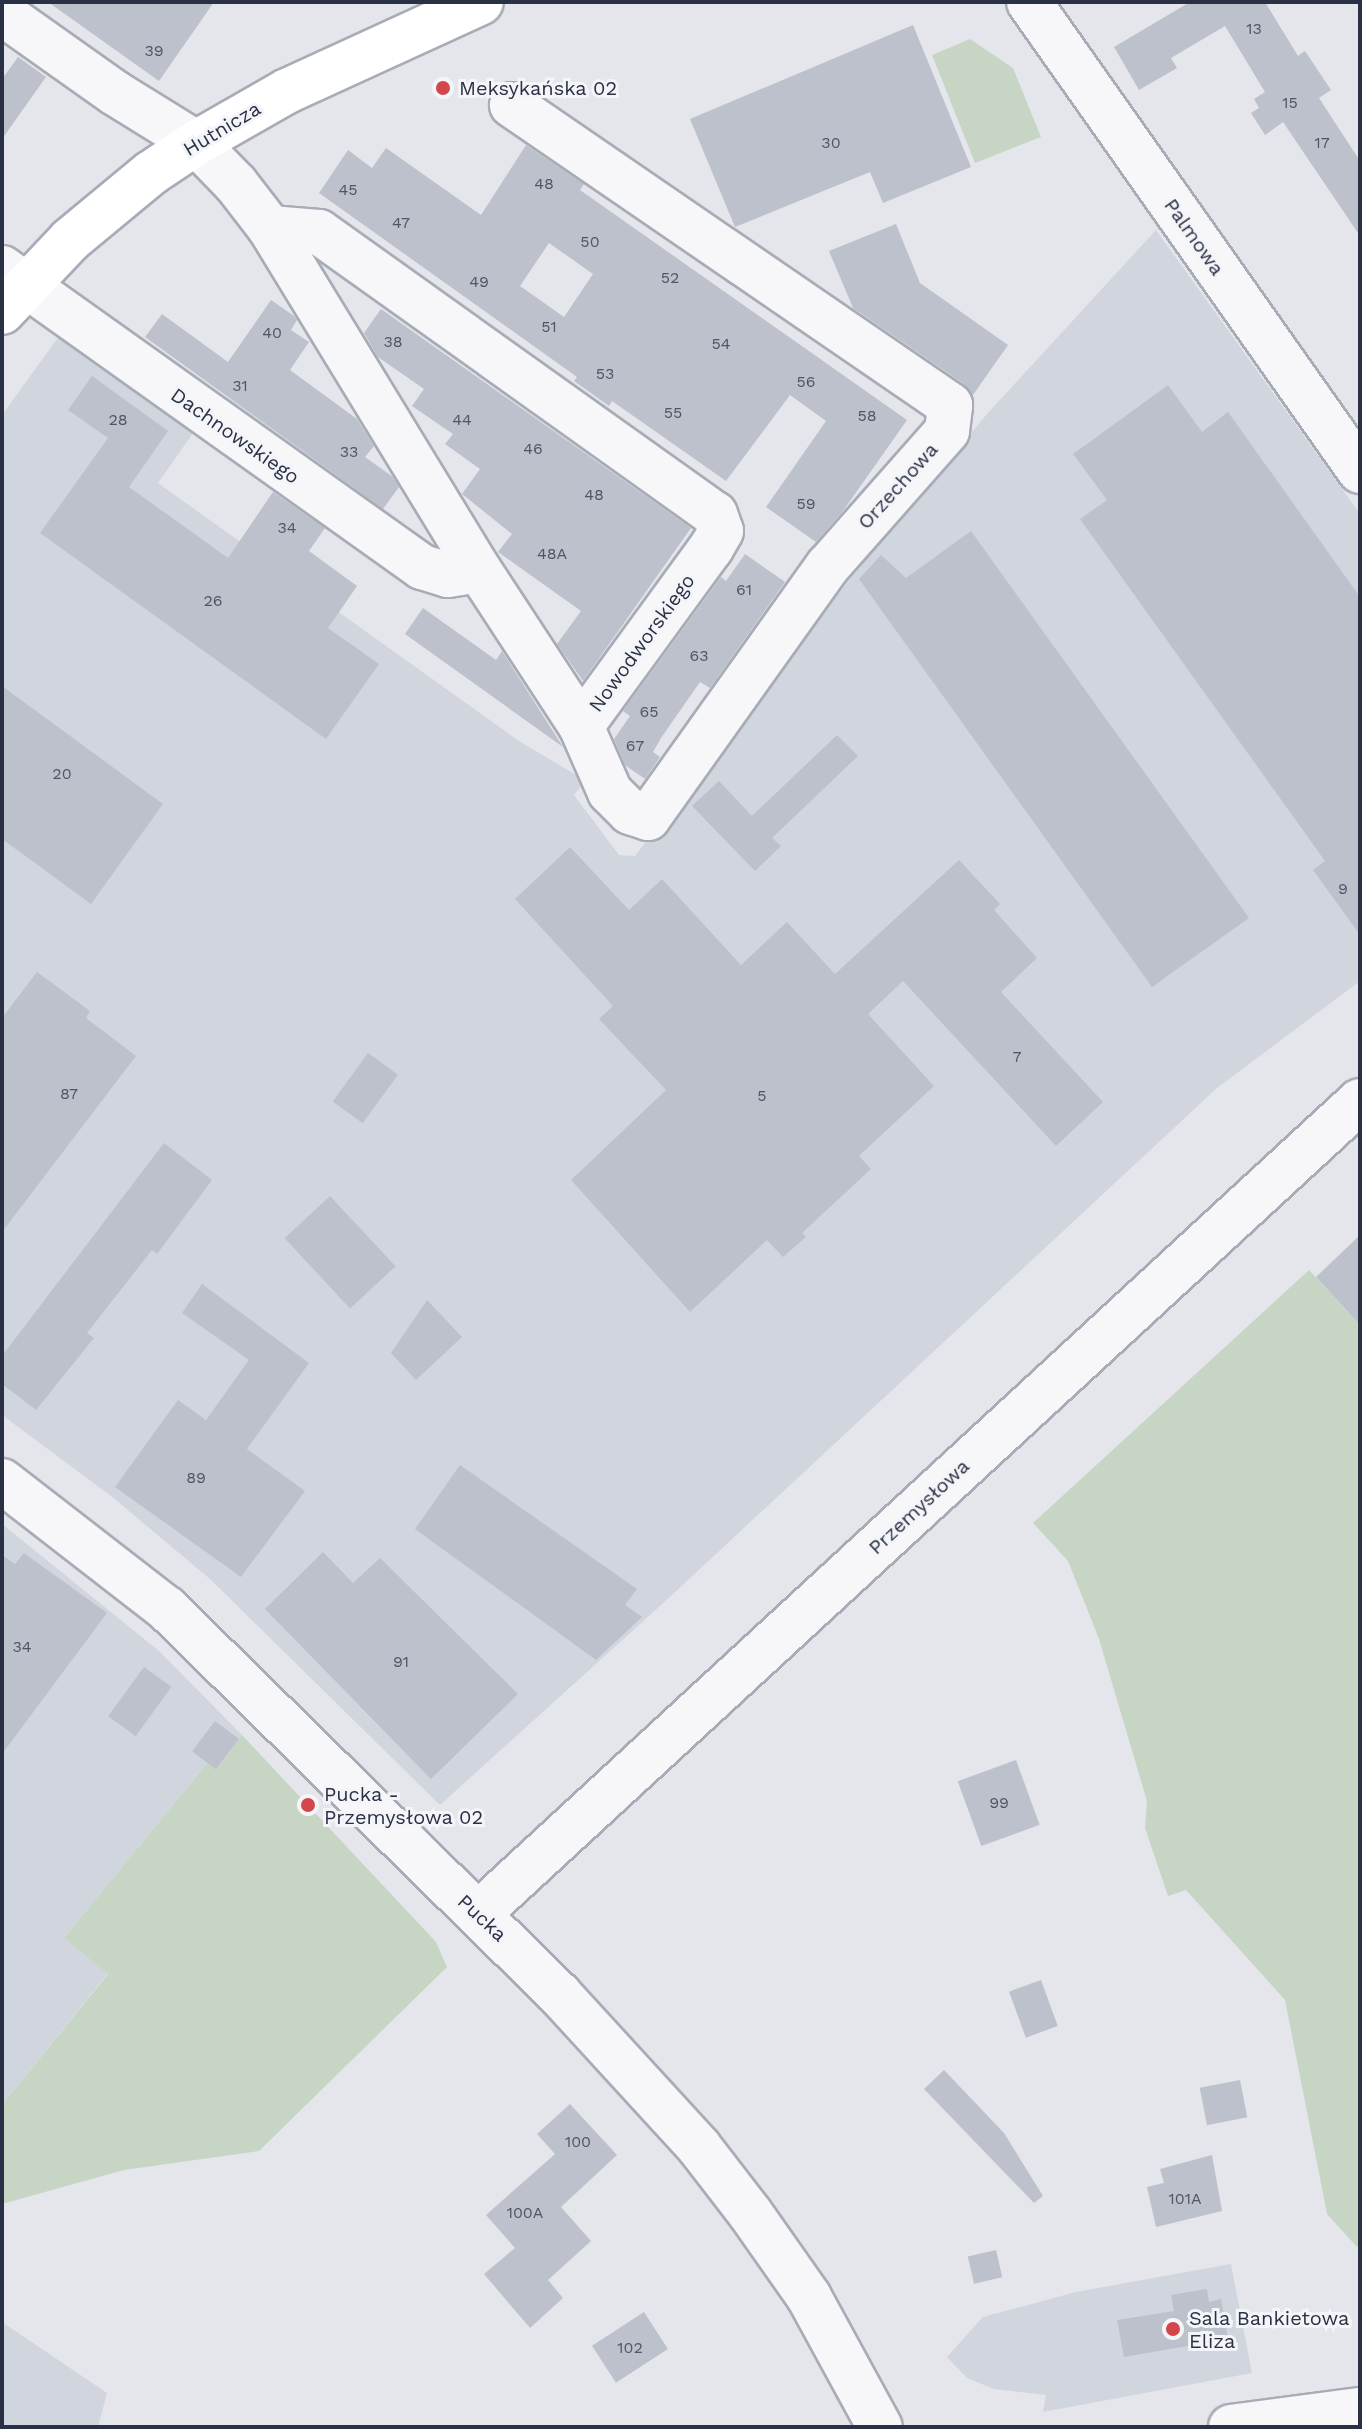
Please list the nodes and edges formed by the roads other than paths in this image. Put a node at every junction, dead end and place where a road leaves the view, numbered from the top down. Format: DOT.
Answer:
graph roads {
  1 [pos="481,2"];
  2 [pos="1029,2"];
  3 [pos="2,13"];
  4 [pos="512,105"];
  5 [pos="196,143"];
  6 [pos="270,228"];
  7 [pos="10,288"];
  8 [pos="1360,471"];
  9 [pos="479,570"];
  10 [pos="581,726"];
  11 [pos="1360,1101"];
  12 [pos="2,1481"];
  13 [pos="479,1913"];
  14 [pos="1360,2410"];
  15 [pos="880,2427"];
  16 [pos="1231,2427"];
  1 -- 5 [label="main road, Hutnicza"];
  2 -- 8 [label="street, Palmowa"];
  3 -- 5 [label="street, Nowodworskiego"];
  4 -- 10 [label="street, Orzechowa"];
  5 -- 6 [label="street, Nowodworskiego"];
  5 -- 7 [label="main road, Hutnicza"];
  6 -- 9 [label="street, Nowodworskiego"];
  6 -- 10 [label="street, Nowodworskiego"];
  7 -- 9 [label="street, Dachnowskiego"];
  9 -- 10 [label="street, Nowodworskiego"];
  11 -- 13 [label="street, Przemysłowa"];
  12 -- 13 [label="street, Pucka"];
  13 -- 15 [label="street, Pucka"];
  14 -- 16 [label="street"];
}
